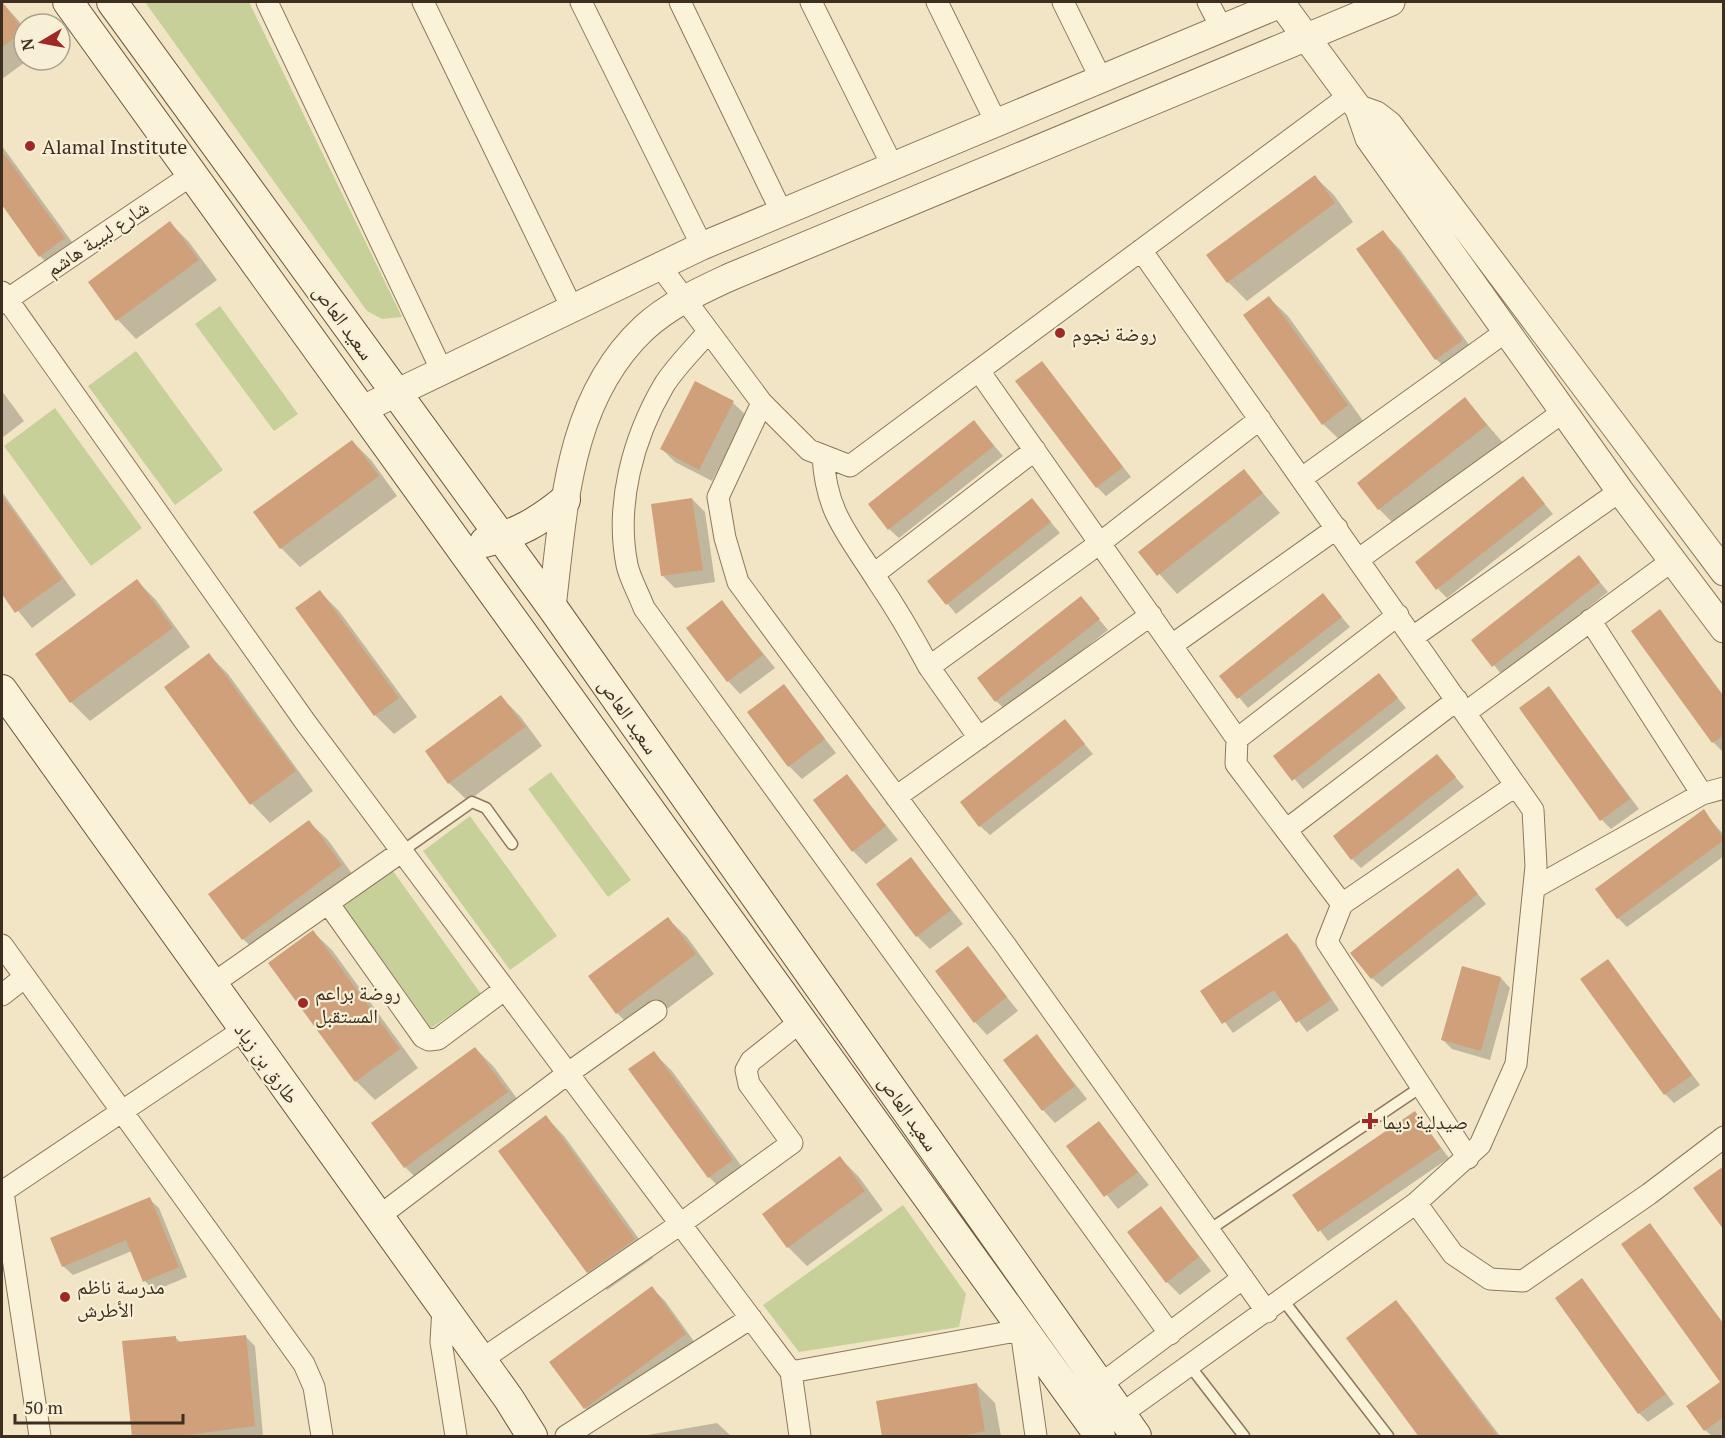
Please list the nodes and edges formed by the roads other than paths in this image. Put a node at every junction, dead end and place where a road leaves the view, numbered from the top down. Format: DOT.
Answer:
graph roads {
  1 [pos="68,2"];
  2 [pos="112,2"];
  3 [pos="267,2"];
  4 [pos="423,2"];
  5 [pos="581,2"];
  6 [pos="680,2"];
  7 [pos="811,2"];
  8 [pos="937,2"];
  9 [pos="1063,2"];
  10 [pos="1208,2"];
  11 [pos="1283,2"];
  12 [pos="1391,2"];
  13 [pos="1222,29"];
  14 [pos="1306,38"];
  15 [pos="1101,79"];
  16 [pos="1354,102"];
  17 [pos="996,122"];
  18 [pos="892,165"];
  19 [pos="193,174"];
  20 [pos="782,211"];
  21 [pos="702,246"];
  22 [pos="1141,250"];
  23 [pos="660,266"];
  24 [pos="3,298"];
  25 [pos="683,300"];
  26 [pos="572,308"];
  27 [pos="1508,330"];
  28 [pos="708,332"];
  29 [pos="441,369"];
  30 [pos="979,371"];
  31 [pos="395,392"];
  32 [pos="762,403"];
  33 [pos="363,409"];
  34 [pos="1563,412"];
  35 [pos="1260,419"];
  36 [pos="1035,450"];
  37 [pos="824,456"];
  38 [pos="1302,478"];
  39 [pos="1620,491"];
  40 [pos="565,500"];
  41 [pos="1337,528"];
  42 [pos="502,538"];
  43 [pos="1100,543"];
  44 [pos="461,545"];
  45 [pos="1359,559"];
  46 [pos="1673,560"];
  47 [pos="1724,572"];
  48 [pos="874,574"];
  49 [pos="552,607"];
  50 [pos="1151,615"];
  51 [pos="1398,615"];
  52 [pos="1590,620"];
  53 [pos="1724,629"];
  54 [pos="1413,637"];
  55 [pos="1172,645"];
  56 [pos="928,667"];
  57 [pos="2,690"];
  58 [pos="1461,706"];
  59 [pos="979,738"];
  60 [pos="1237,740"];
  61 [pos="1515,786"];
  62 [pos="1724,788"];
  63 [pos="1702,794"];
  64 [pos="896,797"];
  65 [pos="1286,830"];
  66 [pos="512,844"];
  67 [pos="402,852"];
  68 [pos="1534,888"];
  69 [pos="328,903"];
  70 [pos="1342,904"];
  71 [pos="2,945"];
  72 [pos="25,977"];
  73 [pos="211,985"];
  74 [pos="504,990"];
  75 [pos="2,995"];
  76 [pos="656,1011"];
  77 [pos="801,1021"];
  78 [pos="243,1030"];
  79 [pos="567,1074"];
  80 [pos="1421,1087"];
  81 [pos="121,1113"];
  82 [pos="1724,1137"];
  83 [pos="1468,1158"];
  84 [pos="2,1192"];
  85 [pos="1416,1203"];
  86 [pos="378,1217"];
  87 [pos="679,1225"];
  88 [pos="1209,1230"];
  89 [pos="1243,1278"];
  90 [pos="1275,1306"];
  91 [pos="443,1307"];
  92 [pos="751,1318"];
  93 [pos="1021,1330"];
  94 [pos="1170,1334"];
  95 [pos="481,1360"];
  96 [pos="1190,1366"];
  97 [pos="791,1372"];
  98 [pos="1100,1385"];
  99 [pos="1128,1426"];
  100 [pos="40,1437"];
  101 [pos="322,1437"];
  102 [pos="456,1437"];
  103 [pos="532,1437"];
  104 [pos="566,1437"];
  105 [pos="800,1437"];
  106 [pos="1036,1437"];
  107 [pos="1100,1437"];
  108 [pos="1244,1437"];
  109 [pos="1388,1437"];
  1 -- 19 [label="main road"];
  2 -- 31 [label="main road, سعيد العاص"];
  3 -- 29 [label="street"];
  4 -- 26 [label="street"];
  5 -- 21 [label="street"];
  6 -- 20 [label="street"];
  7 -- 18 [label="street"];
  8 -- 17 [label="street"];
  9 -- 15 [label="street"];
  10 -- 13 [label="street"];
  11 -- 13 [label="street"];
  11 -- 14 [label="street"];
  12 -- 14 [label="street"];
  13 -- 15 [label="street"];
  14 -- 16 [label="street"];
  14 -- 25 [label="street"];
  15 -- 17 [label="street"];
  16 -- 22 [label="street"];
  16 -- 27 [label="street"];
  16 -- 47 [label="street"];
  17 -- 18 [label="street"];
  18 -- 20 [label="street"];
  19 -- 24 [label="street, شارع لبيبة هاشم"];
  19 -- 33 [label="main road"];
  20 -- 21 [label="street"];
  21 -- 23 [label="street"];
  22 -- 30 [label="street"];
  22 -- 35 [label="street"];
  23 -- 25 [label="street"];
  23 -- 26 [label="street"];
  24 -- 67 [label="street"];
  25 -- 28 [label="street"];
  25 -- 40 [label="street"];
  26 -- 29 [label="street"];
  27 -- 34 [label="street"];
  27 -- 38 [label="street"];
  28 -- 32 [label="street"];
  28 -- 94 [label="street"];
  29 -- 31 [label="street"];
  30 -- 36 [label="street"];
  30 -- 37 [label="street"];
  31 -- 33 [label="street"];
  31 -- 42 [label="main road, سعيد العاص"];
  32 -- 37 [label="street"];
  32 -- 64 [label="street"];
  33 -- 44 [label="main road"];
  34 -- 39 [label="street"];
  34 -- 45 [label="street"];
  35 -- 38 [label="street"];
  35 -- 43 [label="street"];
  36 -- 43 [label="street"];
  36 -- 48 [label="street"];
  37 -- 48 [label="street"];
  38 -- 41 [label="street"];
  39 -- 46 [label="street"];
  39 -- 54 [label="street"];
  40 -- 42 [label="main road"];
  40 -- 49 [label="street"];
  41 -- 45 [label="street"];
  41 -- 55 [label="street"];
  42 -- 44 [label="main road"];
  42 -- 49 [label="main road, سعيد العاص"];
  43 -- 50 [label="street"];
  43 -- 56 [label="street"];
  44 -- 77 [label="main road"];
  45 -- 51 [label="street"];
  46 -- 52 [label="street"];
  46 -- 53 [label="street"];
  48 -- 56 [label="street"];
  49 -- 98 [label="main road, سعيد العاص"];
  50 -- 55 [label="street"];
  50 -- 59 [label="street"];
  51 -- 54 [label="street"];
  51 -- 60 [label="street"];
  52 -- 58 [label="street"];
  52 -- 63 [label="street"];
  54 -- 58 [label="street"];
  55 -- 60 [label="street"];
  56 -- 59 [label="street"];
  57 -- 73 [label="main road, طارق بن زياد"];
  58 -- 61 [label="street"];
  58 -- 65 [label="street"];
  59 -- 64 [label="street"];
  60 -- 65 [label="street"];
  61 -- 68 [label="street"];
  61 -- 70 [label="street"];
  62 -- 63 [label="street"];
  63 -- 68 [label="street"];
  64 -- 88 [label="street"];
  65 -- 70 [label="street"];
  66 -- 67 [label="lane"];
  67 -- 69 [label="street"];
  67 -- 74 [label="street"];
  68 -- 83 [label="street"];
  69 -- 73 [label="street"];
  69 -- 74 [label="street"];
  70 -- 80 [label="street"];
  71 -- 72 [label="street"];
  72 -- 75 [label="street"];
  72 -- 81 [label="street"];
  73 -- 78 [label="main road, طارق بن زياد"];
  74 -- 79 [label="street"];
  76 -- 79 [label="street"];
  77 -- 87 [label="street"];
  77 -- 93 [label="main road"];
  78 -- 81 [label="street"];
  78 -- 86 [label="main road, طارق بن زياد"];
  79 -- 86 [label="street"];
  79 -- 87 [label="street"];
  80 -- 83 [label="street"];
  80 -- 88 [label="lane"];
  81 -- 84 [label="street"];
  81 -- 101 [label="street"];
  82 -- 85 [label="street"];
  83 -- 85 [label="street"];
  84 -- 100 [label="street"];
  85 -- 90 [label="street"];
  86 -- 91 [label="main road, طارق بن زياد"];
  87 -- 92 [label="street"];
  87 -- 95 [label="street"];
  88 -- 89 [label="street"];
  89 -- 90 [label="street"];
  89 -- 94 [label="street"];
  90 -- 96 [label="street"];
  90 -- 109 [label="lane"];
  91 -- 95 [label="main road, طارق بن زياد"];
  91 -- 102 [label="street"];
  92 -- 97 [label="street"];
  92 -- 104 [label="street"];
  93 -- 97 [label="street"];
  93 -- 106 [label="street"];
  93 -- 107 [label="main road"];
  94 -- 98 [label="street"];
  95 -- 103 [label="main road, طارق بن زياد"];
  96 -- 99 [label="street"];
  96 -- 108 [label="lane"];
  97 -- 105 [label="street"];
  98 -- 99 [label="main road, سعيد العاص"];
}
